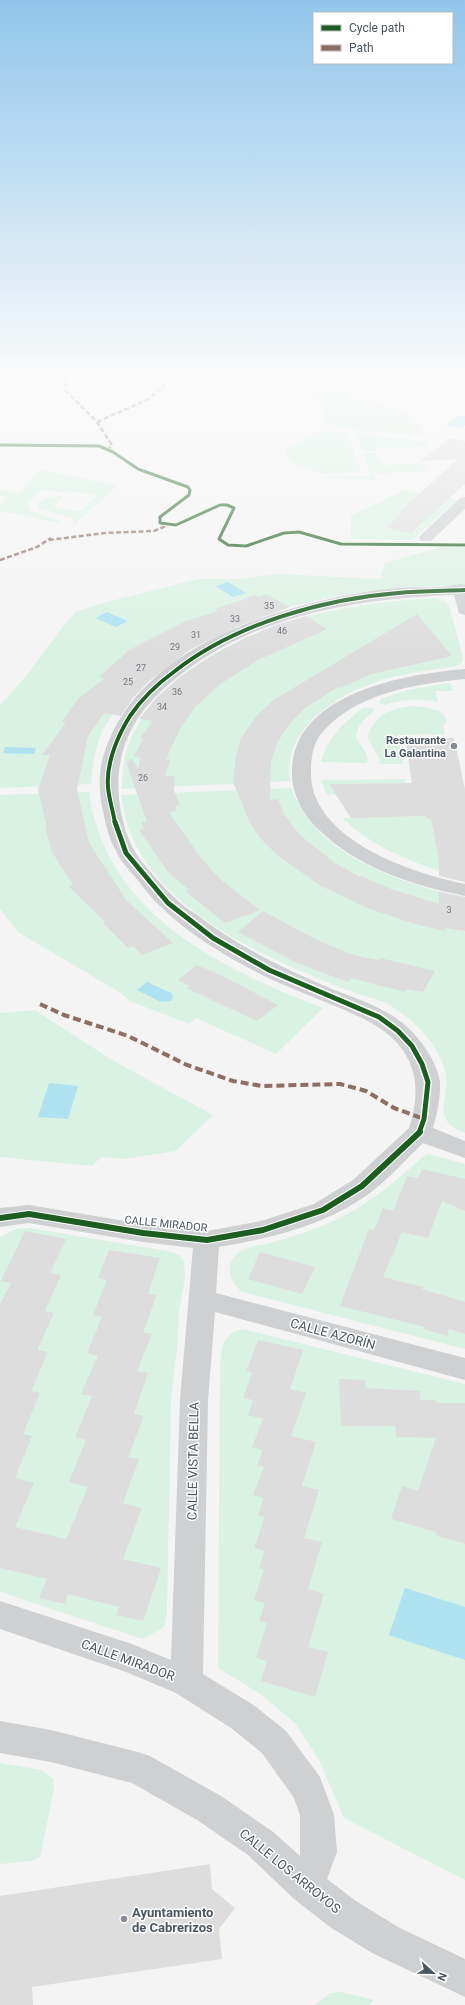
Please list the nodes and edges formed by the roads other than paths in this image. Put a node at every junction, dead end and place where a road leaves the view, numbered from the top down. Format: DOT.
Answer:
graph roads {
  1 [pos="465,501"];
  2 [pos="426,538"];
  3 [pos="462,590"];
  4 [pos="465,610"];
  5 [pos="465,674"];
  6 [pos="465,890"];
  7 [pos="420,1132"];
  8 [pos="465,1150"];
  9 [pos="0,1218"];
  10 [pos="207,1240"];
  11 [pos="202,1299"];
  12 [pos="465,1369"];
  13 [pos="0,1615"];
  14 [pos="187,1682"];
  15 [pos="0,1737"];
  16 [pos="307,1886"];
  17 [pos="465,1978"];
  1 -- 2 [label="street"];
  3 -- 4 [label="street"];
  3 -- 7 [label="street"];
  5 -- 6 [label="street"];
  7 -- 8 [label="street"];
  7 -- 10 [label="street, CALLE MIRADOR"];
  9 -- 10 [label="street, CALLE MIRADOR"];
  10 -- 11 [label="street, CALLE VISTA BELLA"];
  11 -- 12 [label="street, CALLE AZORÍN"];
  11 -- 14 [label="street, CALLE VISTA BELLA"];
  13 -- 14 [label="street, CALLE MIRADOR"];
  14 -- 16 [label="street, CALLE MIRADOR"];
  15 -- 16 [label="street, CALLE LOS ARROYOS"];
  16 -- 17 [label="street, CALLE LOS ARROYOS"];
}
